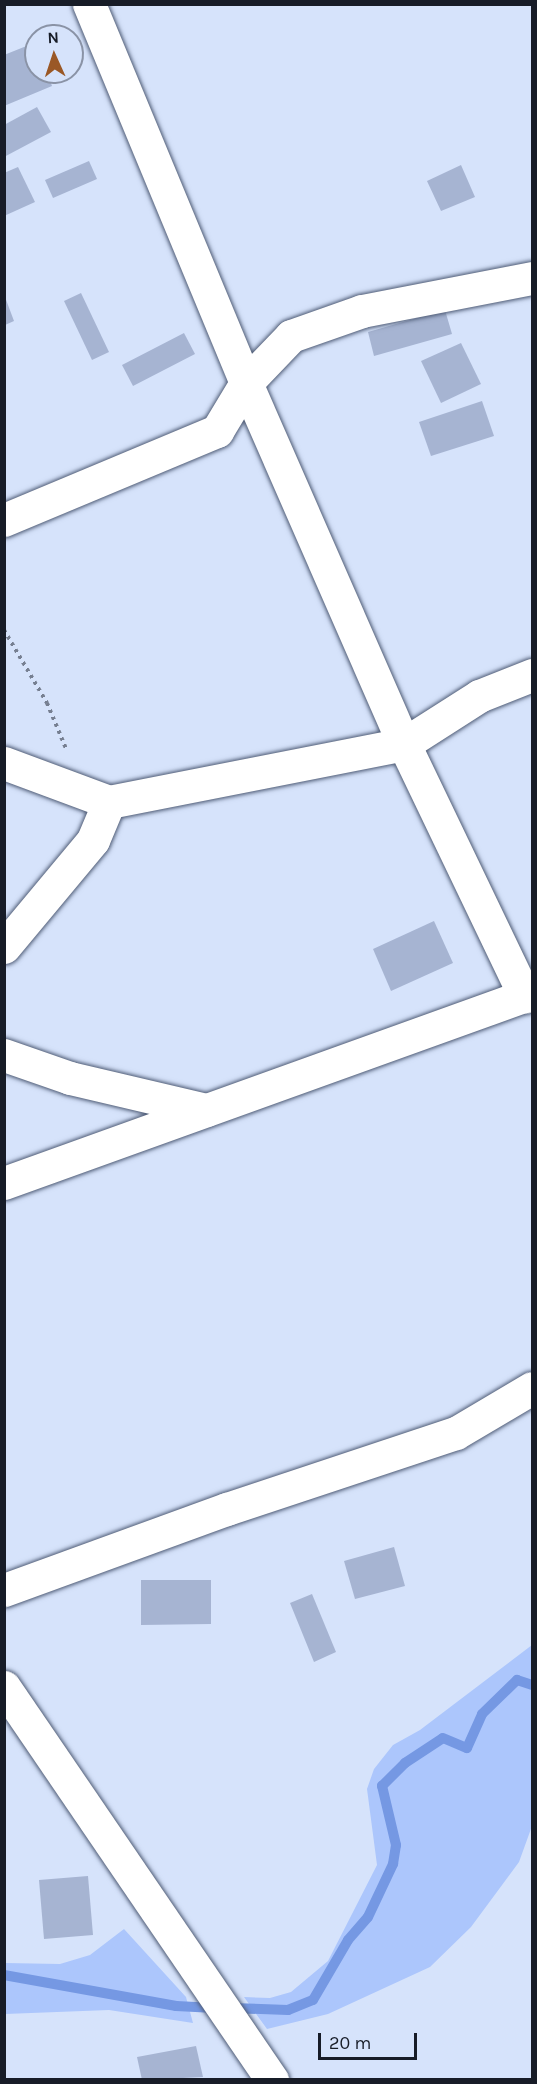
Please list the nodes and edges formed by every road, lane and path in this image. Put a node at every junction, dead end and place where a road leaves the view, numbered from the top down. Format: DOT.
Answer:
graph roads {
  1 [pos="89,4"];
  2 [pos="532,278"];
  3 [pos="246,383"];
  4 [pos="4,520"];
  5 [pos="4,630"];
  6 [pos="532,675"];
  7 [pos="404,744"];
  8 [pos="73,759"];
  9 [pos="4,763"];
  10 [pos="109,802"];
  11 [pos="4,947"];
  12 [pos="529,994"];
  13 [pos="4,1054"];
  14 [pos="206,1110"];
  15 [pos="4,1183"];
  16 [pos="532,1388"];
  17 [pos="4,1590"];
  18 [pos="4,1687"];
  19 [pos="272,2079"];
  1 -- 3 [label="street"];
  2 -- 3 [label="street"];
  3 -- 4 [label="street"];
  3 -- 7 [label="street"];
  5 -- 8 [label="path"];
  6 -- 7 [label="street"];
  7 -- 10 [label="street"];
  7 -- 12 [label="street"];
  9 -- 10 [label="street"];
  10 -- 11 [label="street"];
  12 -- 14 [label="street"];
  13 -- 14 [label="street"];
  14 -- 15 [label="street"];
  16 -- 17 [label="street"];
  18 -- 19 [label="street"];
}
